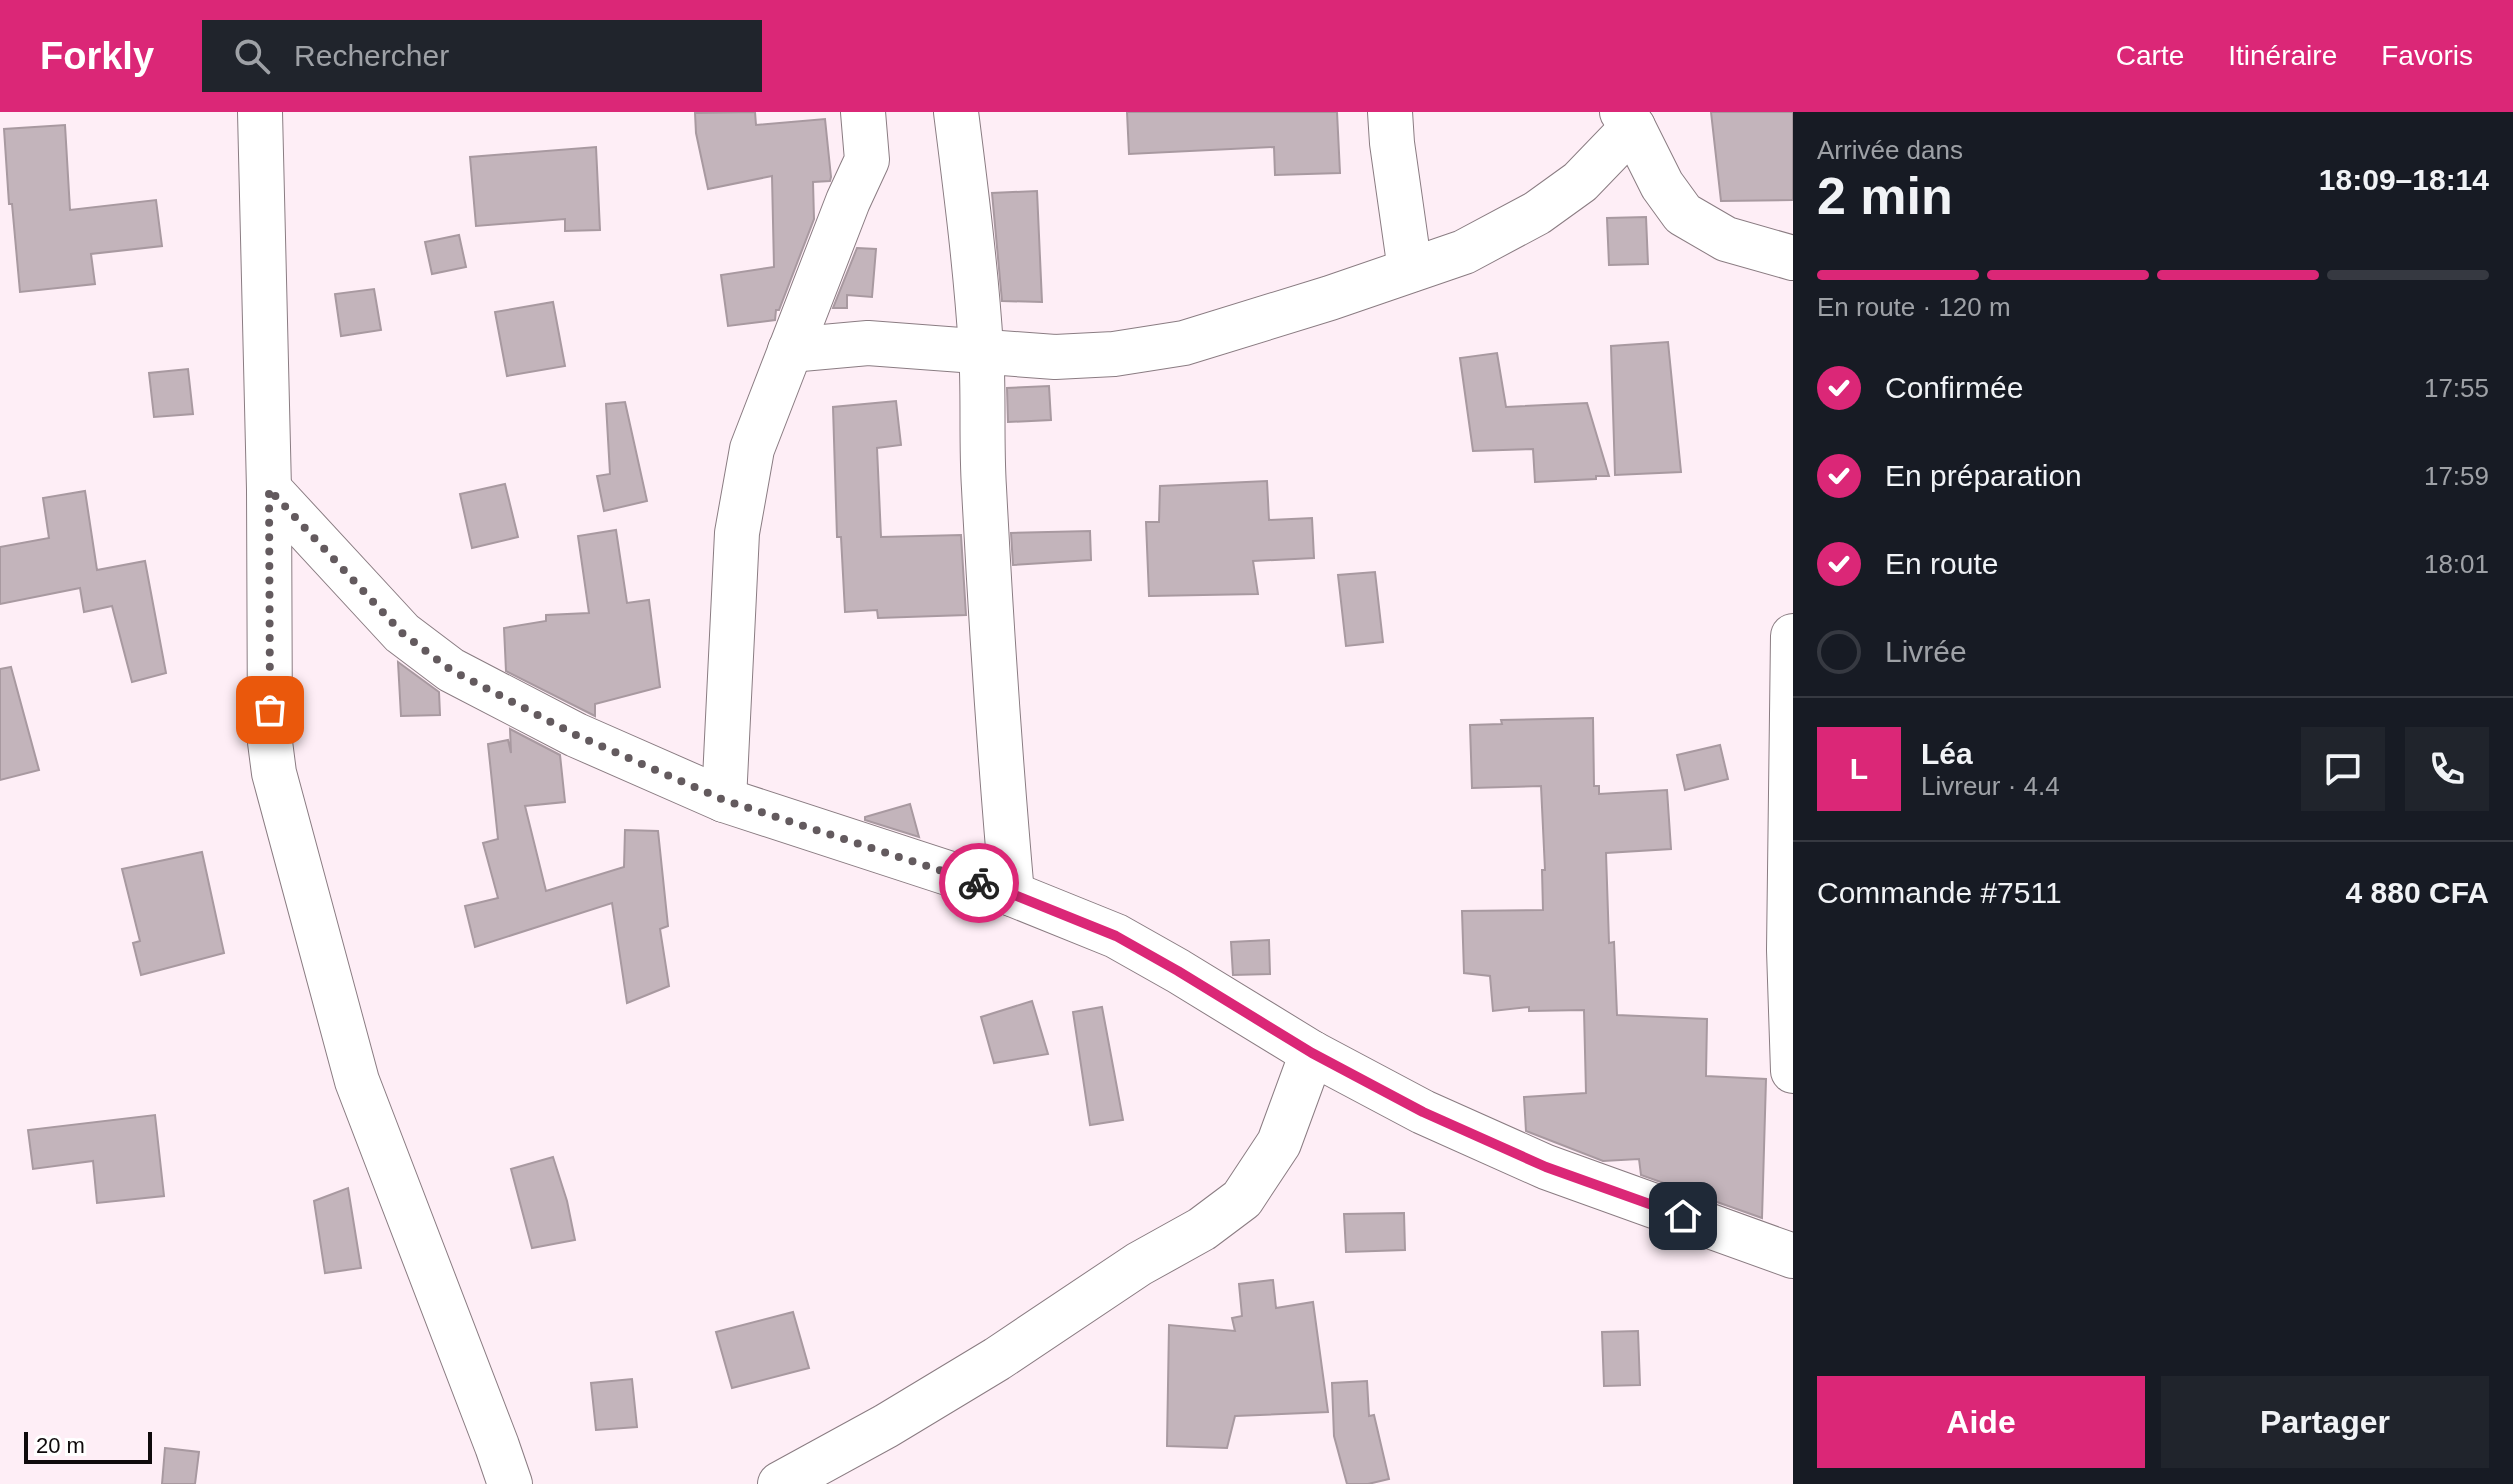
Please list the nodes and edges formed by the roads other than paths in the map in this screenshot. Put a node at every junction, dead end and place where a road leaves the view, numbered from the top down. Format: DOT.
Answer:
graph roads {
  1 [pos="260,112"];
  2 [pos="863,112"];
  3 [pos="956,112"];
  4 [pos="1390,112"];
  5 [pos="1627,119"];
  6 [pos="1793,258"];
  7 [pos="1410,270"];
  8 [pos="790,350"];
  9 [pos="981,351"];
  10 [pos="269,489"];
  11 [pos="1793,636"];
  12 [pos="724,800"];
  13 [pos="1012,894"];
  14 [pos="1312,1053"];
  15 [pos="1793,1071"];
  16 [pos="1793,1256"];
  17 [pos="510,1484"];
  18 [pos="780,1484"];
  1 -- 10 [label="street"];
  2 -- 8 [label="street"];
  3 -- 9 [label="street"];
  4 -- 7 [label="street"];
  5 -- 6 [label="street"];
  5 -- 7 [label="street"];
  7 -- 9 [label="street"];
  8 -- 9 [label="street"];
  8 -- 12 [label="street"];
  9 -- 13 [label="street"];
  10 -- 12 [label="street"];
  10 -- 17 [label="street"];
  11 -- 15 [label="street"];
  12 -- 13 [label="street"];
  13 -- 14 [label="street"];
  14 -- 16 [label="street"];
  14 -- 18 [label="street"];
}
